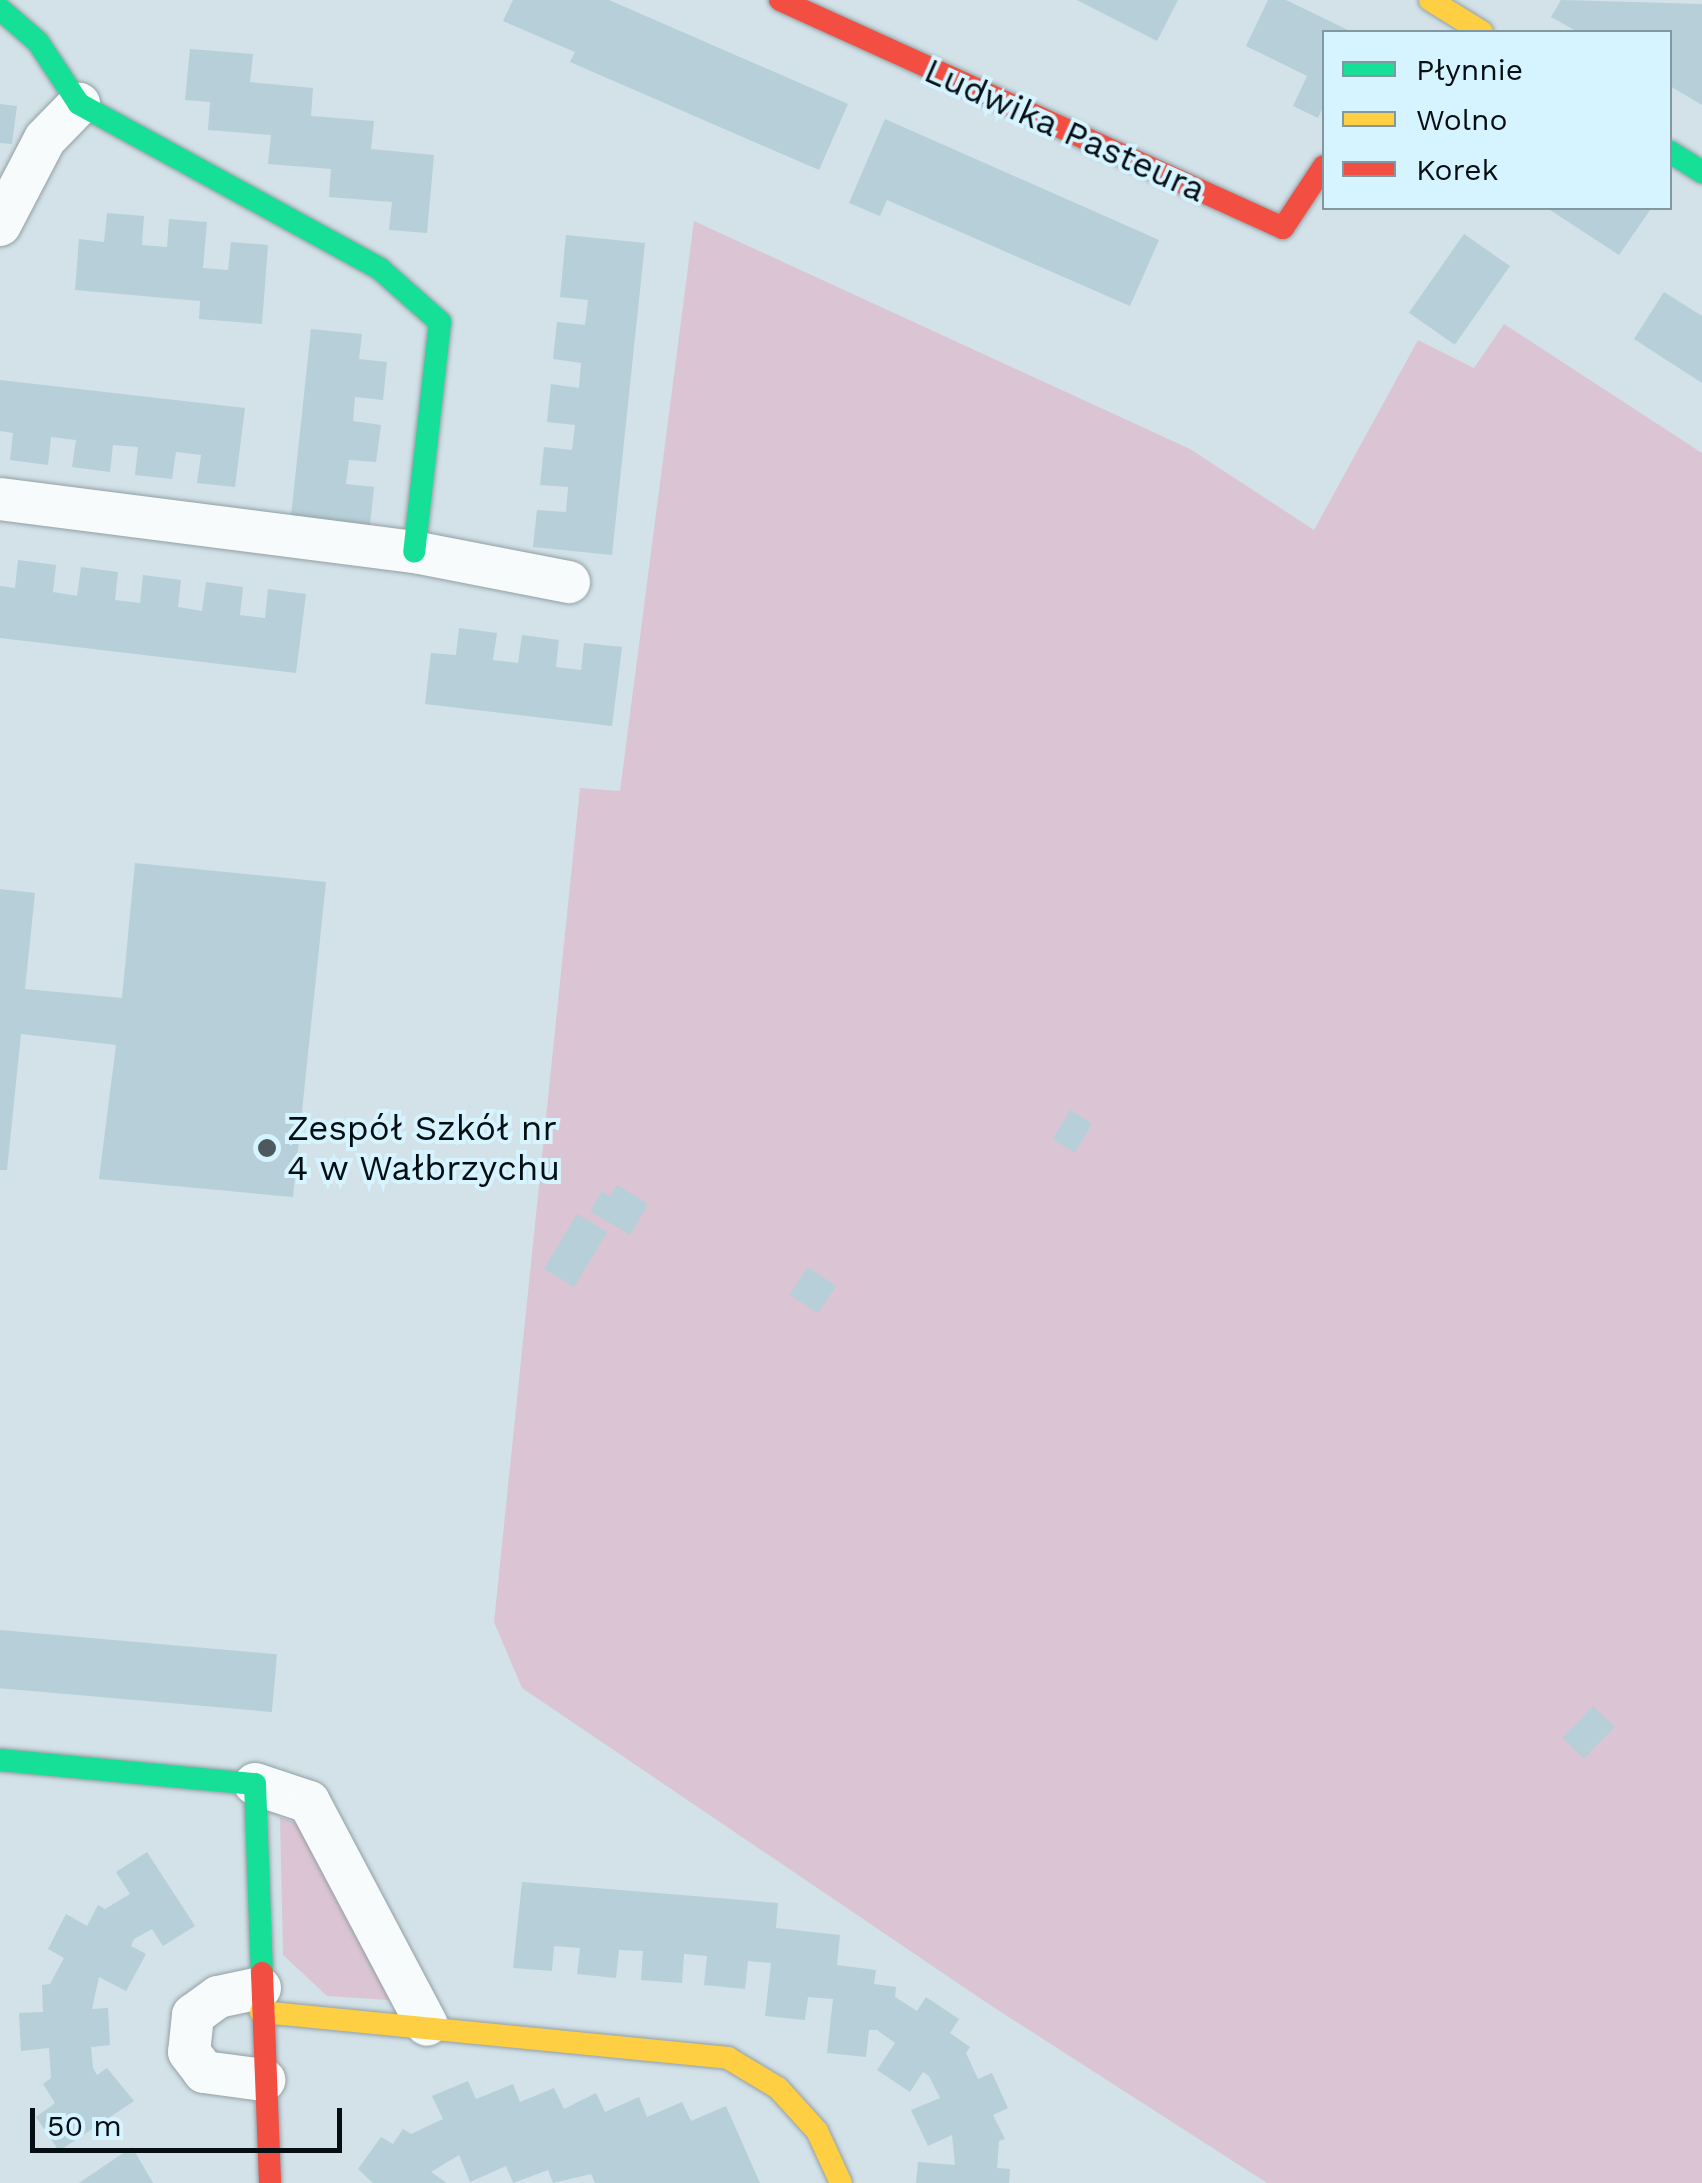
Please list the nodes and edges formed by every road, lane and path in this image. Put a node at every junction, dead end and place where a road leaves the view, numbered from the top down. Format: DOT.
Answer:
graph roads {
  1 [pos="780,0"];
  2 [pos="0,9"];
  3 [pos="1426,12"];
  4 [pos="1476,30"];
  5 [pos="79,104"];
  6 [pos="1672,153"];
  7 [pos="1322,169"];
  8 [pos="1702,172"];
  9 [pos="0,225"];
  10 [pos="0,499"];
  11 [pos="414,552"];
  12 [pos="570,582"];
  13 [pos="0,1760"];
  14 [pos="255,1784"];
  15 [pos="260,2000"];
  16 [pos="426,2025"];
  17 [pos="264,2080"];
  18 [pos="270,2183"];
  19 [pos="840,2183"];
  1 -- 7 [label="street, Ludwika Pasteura"];
  2 -- 5 [label="street"];
  3 -- 4 [label="street"];
  5 -- 9 [label="street"];
  5 -- 11 [label="street"];
  6 -- 8 [label="street"];
  10 -- 11 [label="street"];
  11 -- 12 [label="street"];
  13 -- 14 [label="street"];
  14 -- 15 [label="street"];
  14 -- 16 [label="street"];
  15 -- 16 [label="street"];
  15 -- 17 [label="street"];
  15 -- 17 [label="street"];
  16 -- 19 [label="street"];
  17 -- 18 [label="street"];
}
